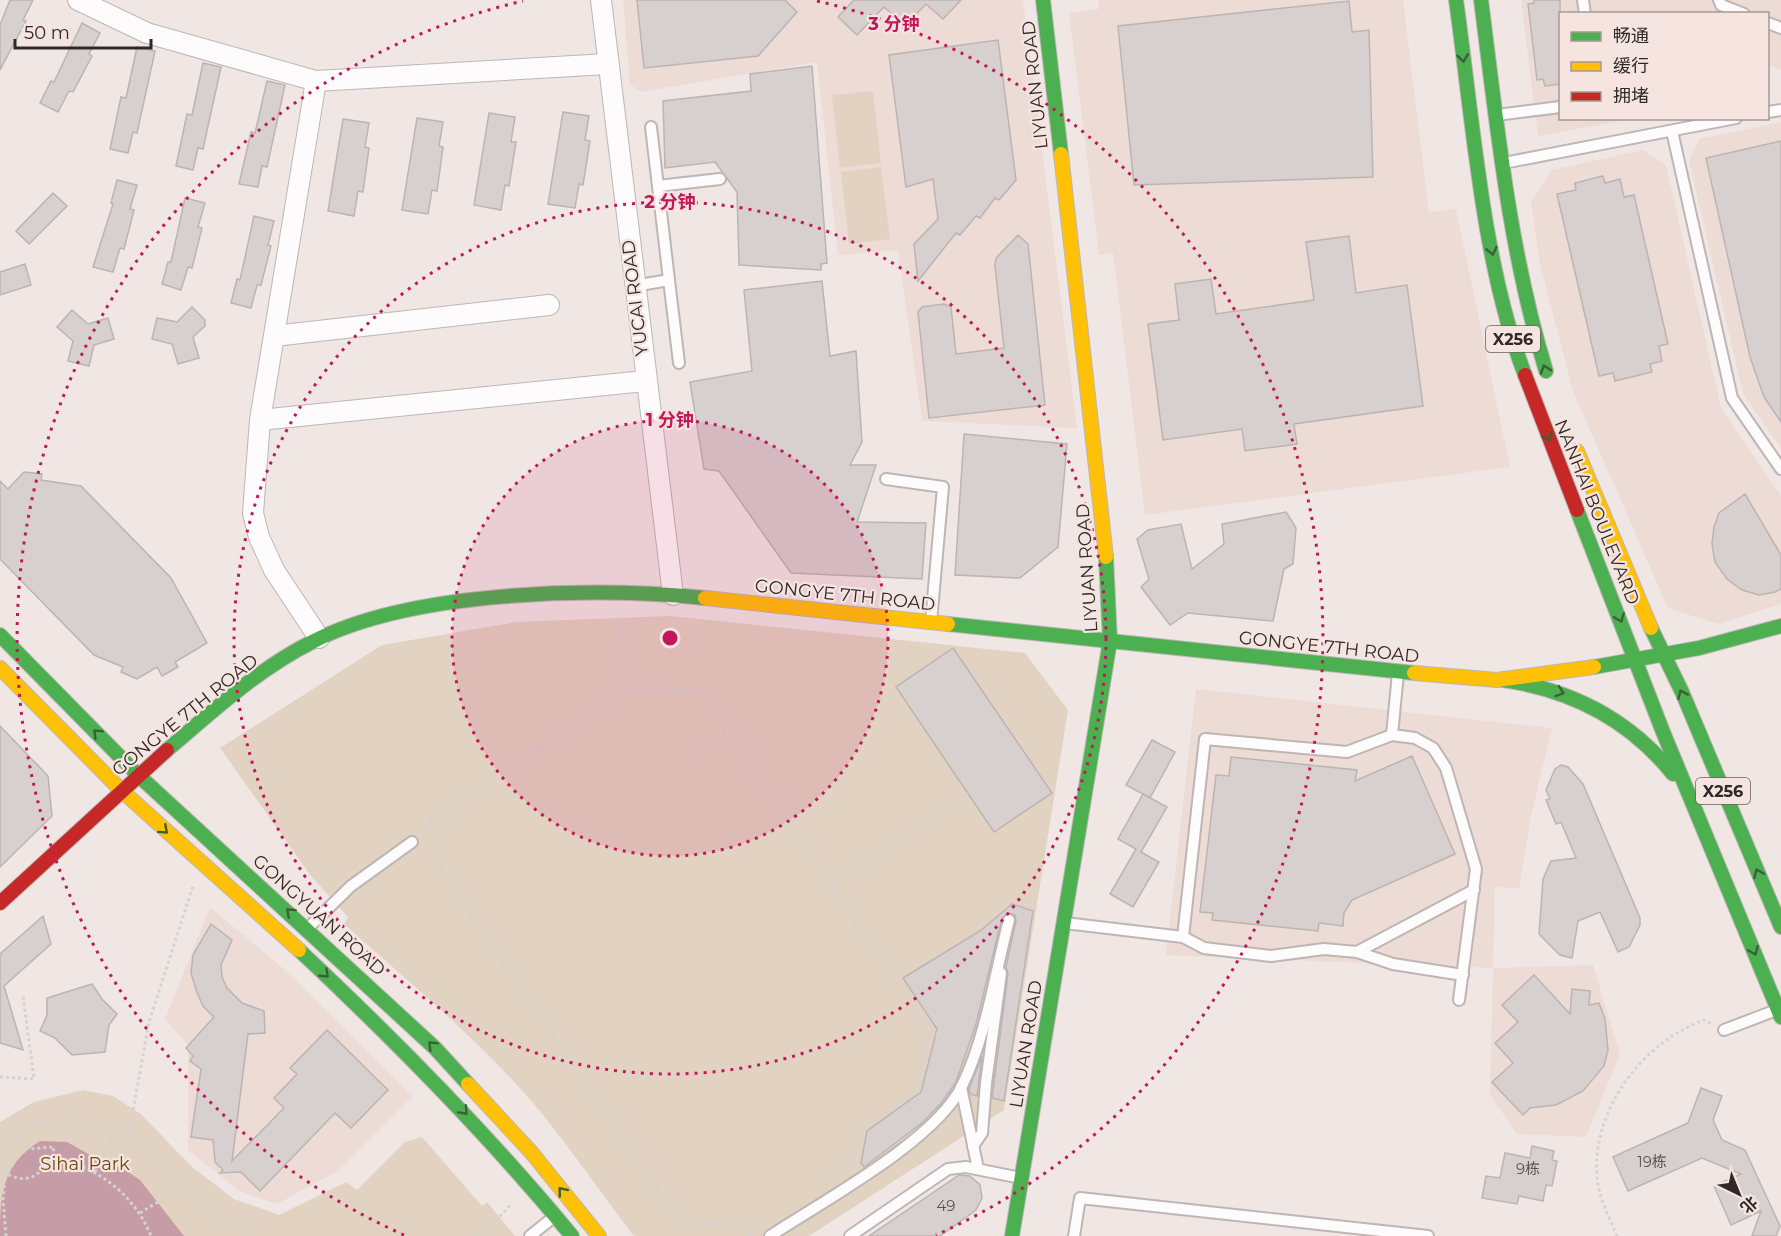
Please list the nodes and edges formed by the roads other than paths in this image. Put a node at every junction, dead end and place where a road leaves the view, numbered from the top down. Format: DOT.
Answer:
graph roads {
  1 [pos="78,0"];
  2 [pos="601,0"];
  3 [pos="1043,0"];
  4 [pos="1456,0"];
  5 [pos="1481,0"];
  6 [pos="1719,0"];
  7 [pos="1739,12"];
  8 [pos="607,64"];
  9 [pos="316,81"];
  10 [pos="1559,107"];
  11 [pos="1497,115"];
  12 [pos="1726,120"];
  13 [pos="651,127"];
  14 [pos="1672,131"];
  15 [pos="1504,163"];
  16 [pos="720,179"];
  17 [pos="658,186"];
  18 [pos="669,280"];
  19 [pos="634,286"];
  20 [pos="549,305"];
  21 [pos="274,336"];
  22 [pos="679,363"];
  23 [pos="645,381"];
  24 [pos="1551,386"];
  25 [pos="260,420"];
  26 [pos="1572,440"];
  27 [pos="1781,469"];
  28 [pos="886,479"];
  29 [pos="673,595"];
  30 [pos="931,622"];
  31 [pos="1781,626"];
  32 [pos="0,635"];
  33 [pos="319,638"];
  34 [pos="1110,640"];
  35 [pos="1664,655"];
  36 [pos="1635,660"];
  37 [pos="0,668"];
  38 [pos="1398,672"];
  39 [pos="1503,680"];
  40 [pos="1392,735"];
  41 [pos="138,775"];
  42 [pos="121,790"];
  43 [pos="1691,800"];
  44 [pos="412,842"];
  45 [pos="1474,890"];
  46 [pos="0,903"];
  47 [pos="1009,920"];
  48 [pos="1064,922"];
  49 [pos="1781,927"];
  50 [pos="308,928"];
  51 [pos="1183,937"];
  52 [pos="1005,951"];
  53 [pos="1357,952"];
  54 [pos="1463,975"];
  55 [pos="1459,1000"];
  56 [pos="1779,1013"];
  57 [pos="1724,1030"];
  58 [pos="961,1087"];
  59 [pos="973,1146"];
  60 [pos="978,1169"];
  61 [pos="1022,1178"];
  62 [pos="555,1216"];
  63 [pos="530,1236"];
  64 [pos="572,1236"];
  65 [pos="599,1236"];
  66 [pos="770,1236"];
  67 [pos="850,1236"];
  68 [pos="1012,1236"];
  69 [pos="1074,1236"];
  70 [pos="1428,1236"];
  1 -- 9 [label="street"];
  2 -- 8 [label="street, YUCAI ROAD"];
  3 -- 34 [label="street, LIYUAN ROAD"];
  4 -- 36 [label="street, NANHAI BOULEVARD / X256, one-way"];
  5 -- 11 [label="street, X256"];
  6 -- 7 [label="lane"];
  8 -- 9 [label="street"];
  8 -- 19 [label="street, YUCAI ROAD"];
  9 -- 21 [label="street"];
  10 -- 11 [label="lane"];
  11 -- 15 [label="street, X256"];
  12 -- 14 [label="lane"];
  13 -- 17 [label="lane"];
  14 -- 15 [label="lane"];
  14 -- 27 [label="lane"];
  24 -- 15 [label="street, X256, one-way"];
  16 -- 17 [label="lane"];
  17 -- 18 [label="lane"];
  18 -- 19 [label="lane"];
  18 -- 22 [label="lane"];
  19 -- 23 [label="street, YUCAI ROAD"];
  20 -- 21 [label="street"];
  21 -- 25 [label="street"];
  23 -- 25 [label="street"];
  23 -- 29 [label="street, YUCAI ROAD"];
  25 -- 33 [label="street"];
  26 -- 35 [label="street, NANHAI BOULEVARD / X256"];
  28 -- 30 [label="lane"];
  29 -- 30 [label="street, GONGYE 7TH ROAD"];
  29 -- 33 [label="street, GONGYE 7TH ROAD"];
  30 -- 34 [label="street, GONGYE 7TH ROAD"];
  31 -- 35 [label="street, GONGYE 7TH ROAD"];
  41 -- 32 [label="street, GONGYUAN ROAD, one-way"];
  33 -- 41 [label="street, GONGYE 7TH ROAD"];
  34 -- 38 [label="street, GONGYE 7TH ROAD"];
  34 -- 48 [label="street, LIYUAN ROAD"];
  35 -- 36 [label="street, GONGYE 7TH ROAD"];
  49 -- 35 [label="street, NANHAI BOULEVARD / X256, one-way"];
  36 -- 39 [label="street, GONGYE 7TH ROAD"];
  36 -- 43 [label="street, NANHAI BOULEVARD / X256"];
  37 -- 42 [label="street"];
  38 -- 39 [label="street, GONGYE 7TH ROAD"];
  38 -- 40 [label="lane"];
  39 -- 43 [label="street, one-way"];
  40 -- 45 [label="lane"];
  40 -- 51 [label="lane"];
  41 -- 42 [label="street, GONGYE 7TH ROAD"];
  50 -- 41 [label="street, GONGYUAN ROAD, one-way"];
  42 -- 46 [label="street, GONGYE 7TH ROAD"];
  42 -- 62 [label="street, one-way"];
  43 -- 56 [label="street, NANHAI BOULEVARD / X256, one-way"];
  44 -- 50 [label="lane"];
  45 -- 53 [label="lane"];
  45 -- 54 [label="lane"];
  47 -- 58 [label="lane"];
  48 -- 51 [label="lane"];
  48 -- 61 [label="street, LIYUAN ROAD"];
  65 -- 50 [label="street, GONGYUAN ROAD, one-way"];
  51 -- 53 [label="lane"];
  52 -- 59 [label="lane"];
  53 -- 54 [label="lane"];
  54 -- 55 [label="lane"];
  56 -- 57 [label="lane"];
  58 -- 59 [label="lane"];
  58 -- 66 [label="lane"];
  59 -- 60 [label="lane"];
  60 -- 61 [label="lane"];
  60 -- 67 [label="lane"];
  61 -- 68 [label="street, LIYUAN ROAD"];
  62 -- 63 [label="lane"];
  62 -- 64 [label="street"];
  69 -- 70 [label="lane"];
}
